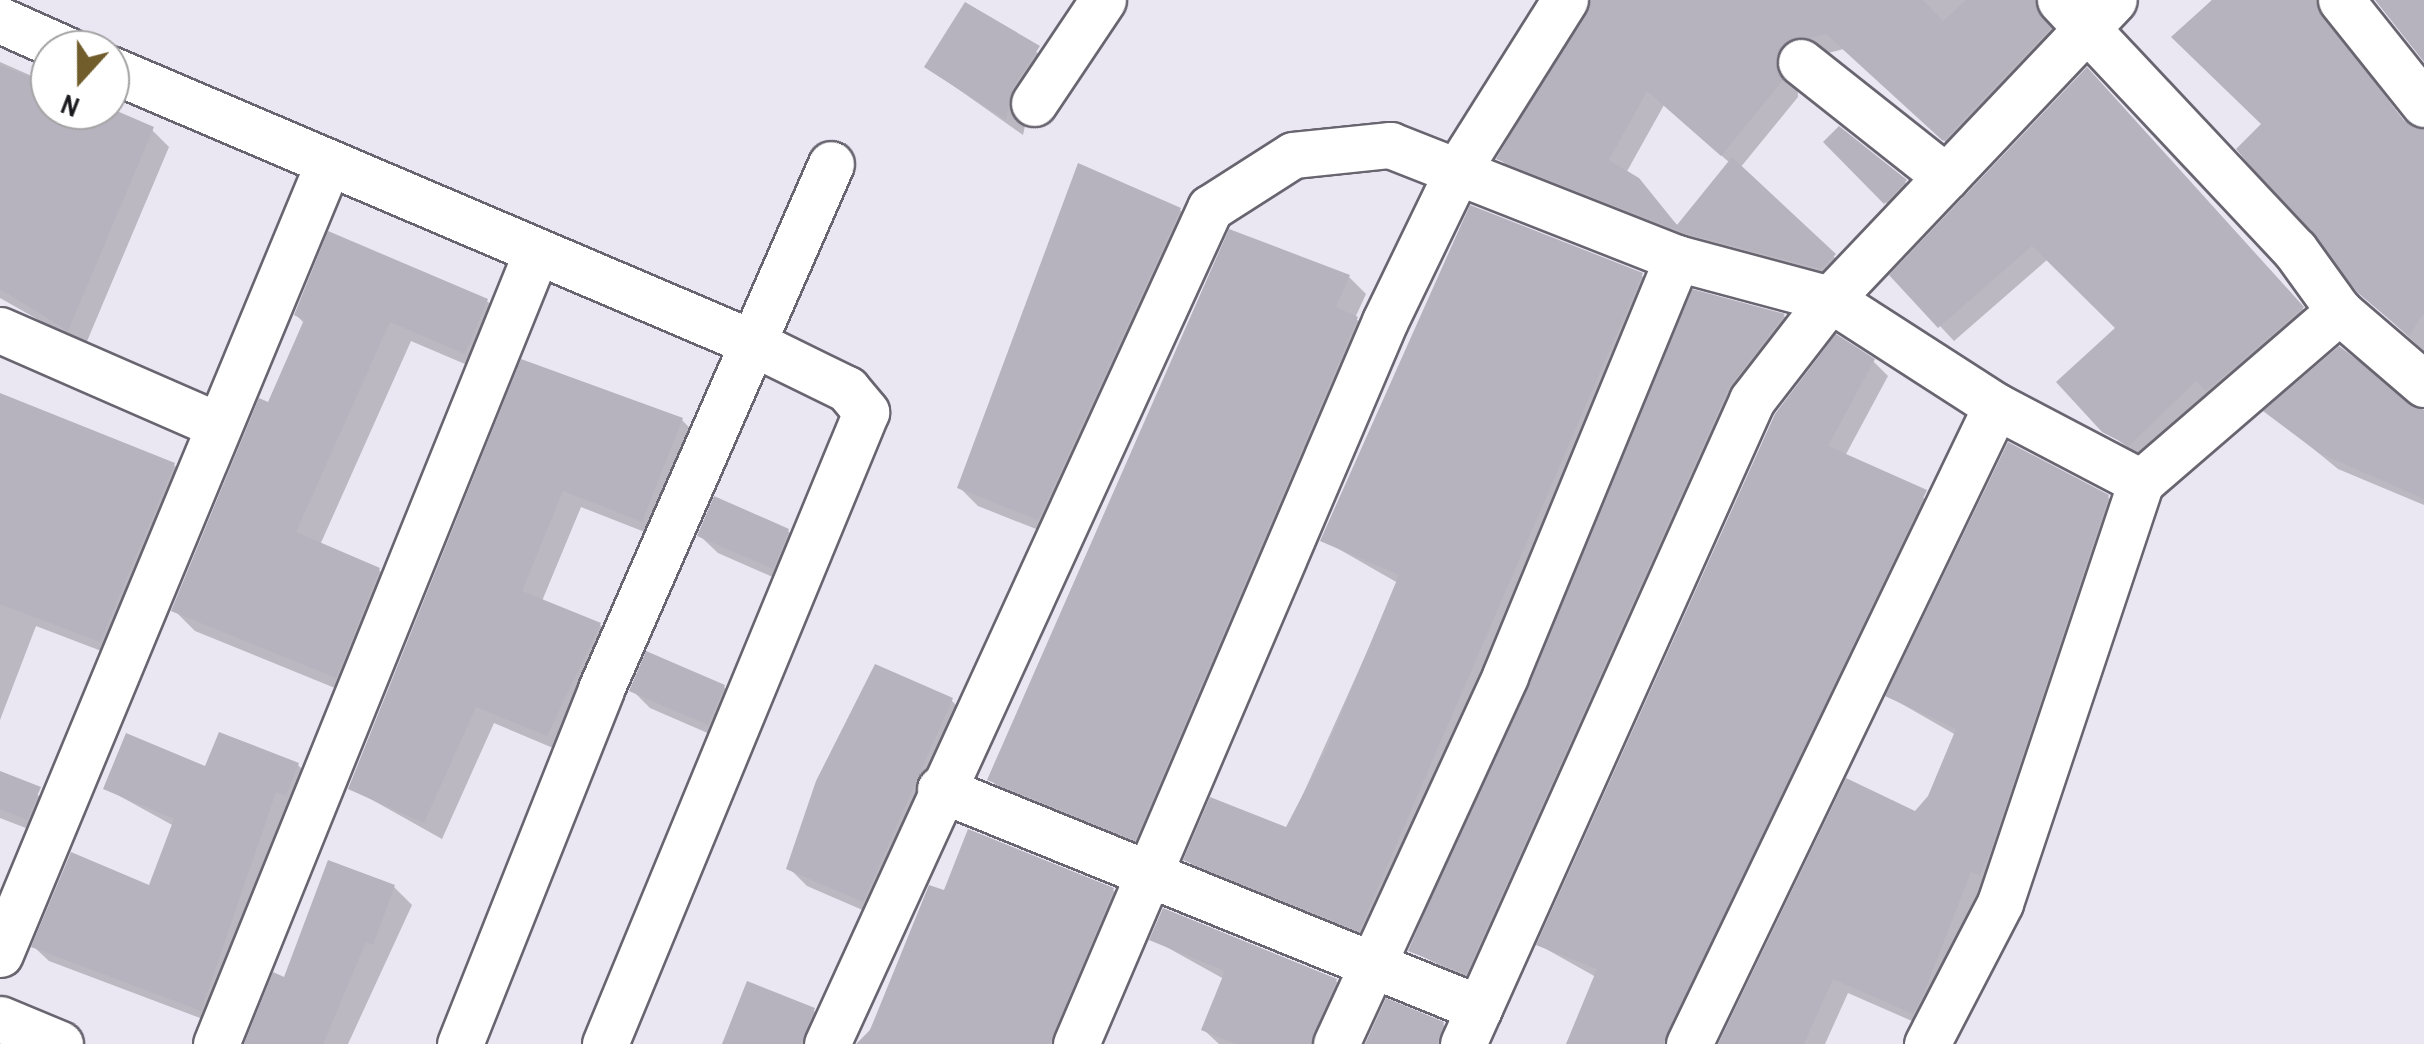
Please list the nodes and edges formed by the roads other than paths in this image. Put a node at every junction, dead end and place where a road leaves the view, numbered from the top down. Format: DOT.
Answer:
graph roads {
  1 [pos="1102,0"];
  2 [pos="1565,0"];
  3 [pos="2341,0"];
  4 [pos="2087,10"];
  5 [pos="0,20"];
  6 [pos="30,33"];
  7 [pos="1801,62"];
  8 [pos="130,78"];
  9 [pos="1034,103"];
  10 [pos="2424,104"];
  11 [pos="832,164"];
  12 [pos="327,166"];
  13 [pos="1459,168"];
  14 [pos="1946,177"];
  15 [pos="536,253"];
  16 [pos="1677,258"];
  17 [pos="1830,299"];
  18 [pos="2339,311"];
  19 [pos="4,343"];
  20 [pos="753,343"];
  21 [pos="2424,384"];
  22 [pos="1996,406"];
  23 [pos="213,424"];
  24 [pos="2141,482"];
  25 [pos="940,790"];
  26 [pos="1151,878"];
  27 [pos="0,954"];
  28 [pos="1369,965"];
  29 [pos="0,1019"];
  30 [pos="1471,1026"];
  31 [pos="60,1044"];
  32 [pos="216,1044"];
  33 [pos="460,1044"];
  34 [pos="605,1044"];
  35 [pos="828,1044"];
  36 [pos="1076,1044"];
  37 [pos="1336,1044"];
  38 [pos="1689,1044"];
  39 [pos="1926,1044"];
  1 -- 9 [label="street"];
  2 -- 13 [label="street"];
  3 -- 10 [label="street"];
  4 -- 14 [label="street"];
  4 -- 18 [label="street"];
  5 -- 6 [label="street"];
  7 -- 14 [label="street"];
  8 -- 12 [label="street"];
  11 -- 20 [label="street"];
  12 -- 15 [label="street"];
  12 -- 23 [label="street"];
  13 -- 16 [label="street"];
  13 -- 25 [label="street"];
  13 -- 26 [label="street"];
  14 -- 17 [label="street"];
  15 -- 20 [label="street"];
  15 -- 32 [label="street"];
  16 -- 17 [label="street"];
  16 -- 28 [label="street"];
  17 -- 22 [label="street"];
  17 -- 30 [label="street"];
  18 -- 21 [label="street"];
  18 -- 24 [label="street"];
  19 -- 23 [label="street"];
  20 -- 33 [label="street"];
  20 -- 34 [label="street"];
  22 -- 24 [label="street"];
  22 -- 38 [label="street"];
  23 -- 27 [label="street"];
  24 -- 39 [label="street"];
  25 -- 26 [label="street"];
  25 -- 35 [label="street"];
  26 -- 28 [label="street"];
  26 -- 36 [label="street"];
  28 -- 30 [label="street"];
  28 -- 37 [label="street"];
  29 -- 31 [label="street"];
}
